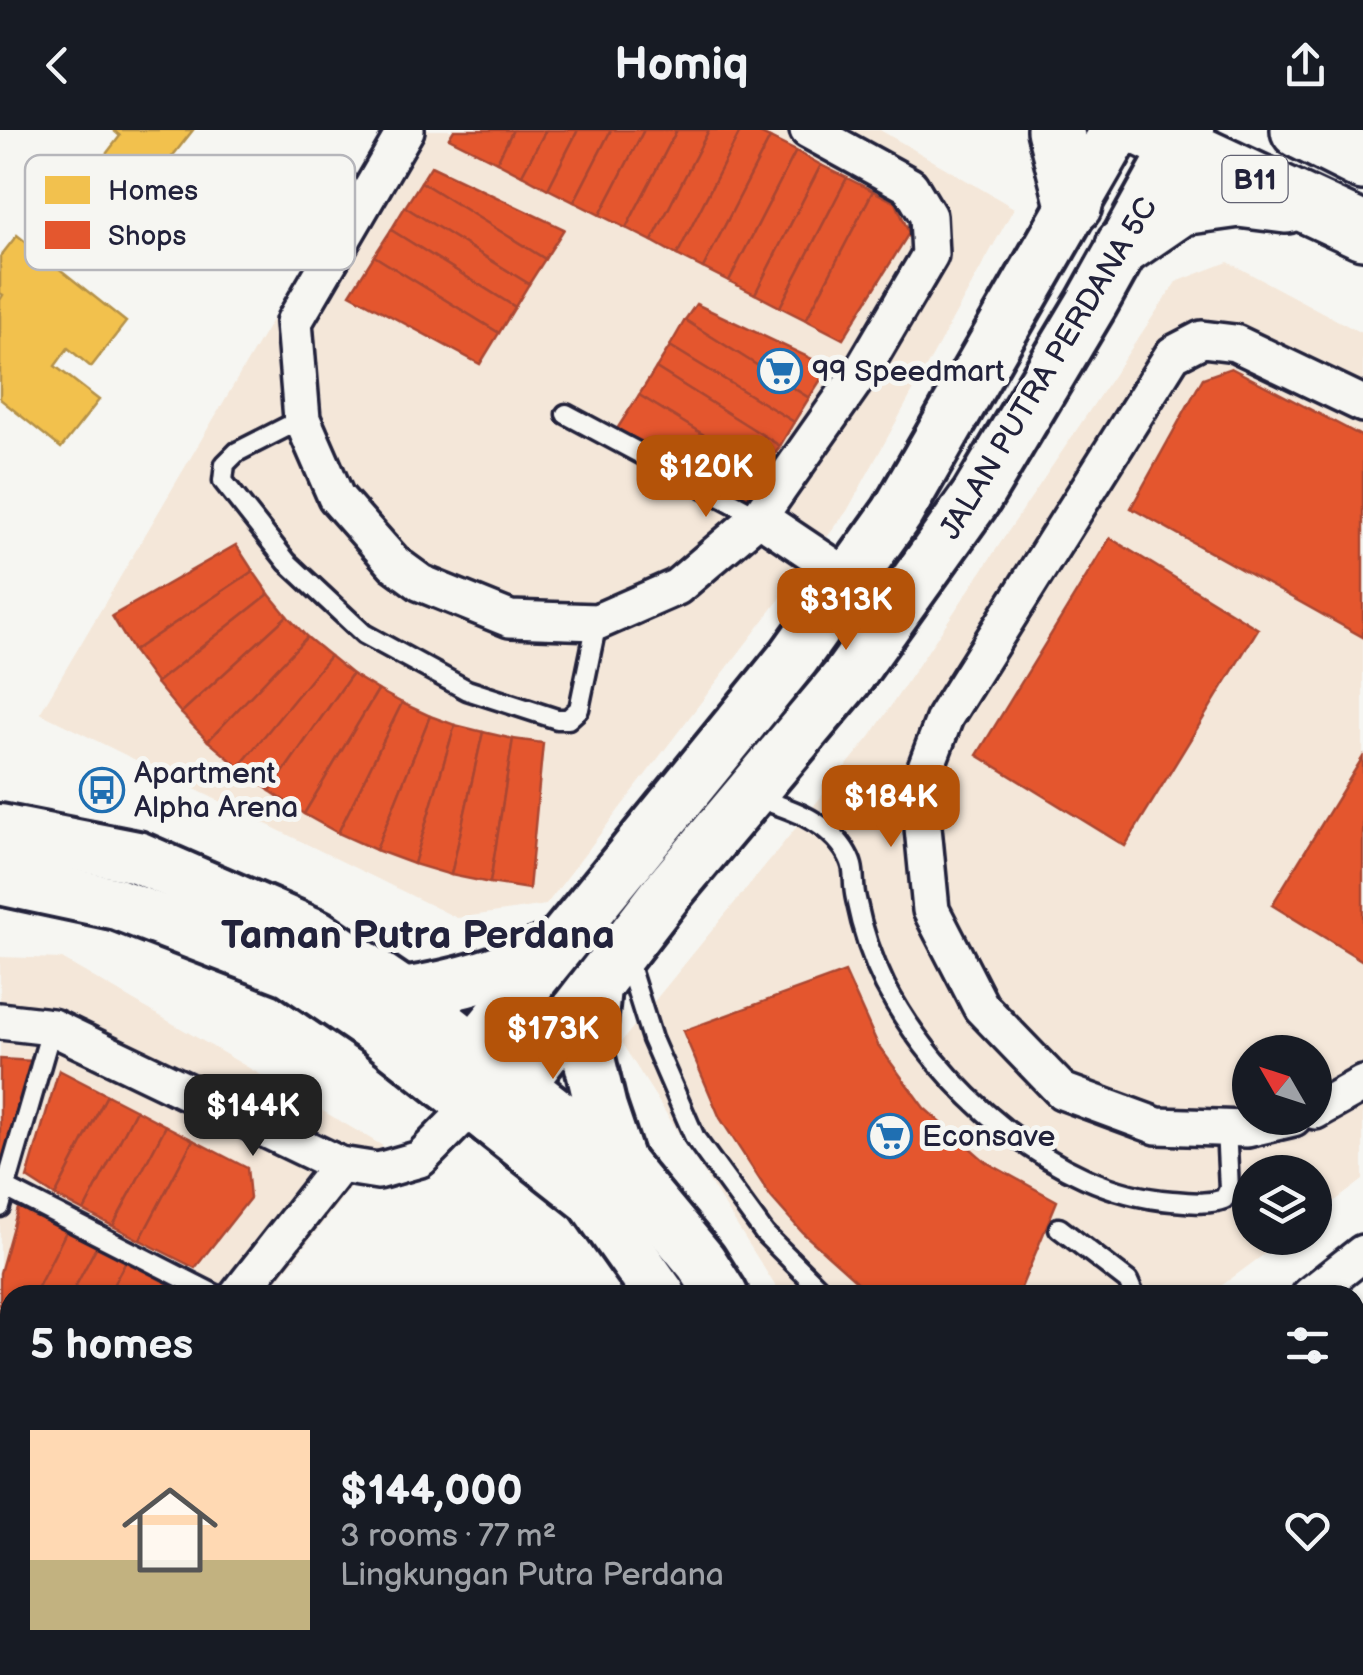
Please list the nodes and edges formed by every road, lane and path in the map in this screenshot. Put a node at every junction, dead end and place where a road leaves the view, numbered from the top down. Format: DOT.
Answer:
graph roads {
  1 [pos="406,130"];
  2 [pos="808,130"];
  3 [pos="1055,130"];
  4 [pos="1117,130"];
  5 [pos="1299,130"];
  6 [pos="1171,135"];
  7 [pos="1363,162"];
  8 [pos="1074,205"];
  9 [pos="355,217"];
  10 [pos="1341,220"];
  11 [pos="1124,246"];
  12 [pos="324,270"];
  13 [pos="1363,404"];
  14 [pos="566,414"];
  15 [pos="302,418"];
  16 [pos="759,517"];
  17 [pos="850,578"];
  18 [pos="896,609"];
  19 [pos="597,622"];
  20 [pos="748,795"];
  21 [pos="0,830"];
  22 [pos="0,879"];
  23 [pos="564,941"];
  24 [pos="609,969"];
  25 [pos="404,994"];
  26 [pos="0,1021"];
  27 [pos="52,1026"];
  28 [pos="1363,1084"];
  29 [pos="482,1089"];
  30 [pos="1332,1101"];
  31 [pos="1226,1128"];
  32 [pos="1232,1128"];
  33 [pos="620,1164"];
  34 [pos="340,1165"];
  35 [pos="3,1185"];
  36 [pos="0,1207"];
  37 [pos="1059,1228"];
  38 [pos="1363,1253"];
  39 [pos="197,1285"];
  40 [pos="246,1285"];
  41 [pos="653,1285"];
  42 [pos="716,1285"];
  43 [pos="816,1285"];
  44 [pos="1130,1285"];
  45 [pos="1323,1285"];
  1 -- 9 [label="street"];
  2 -- 16 [label="street"];
  3 -- 8 [label="main road"];
  4 -- 8 [label="street, JALAN PUTRA PERDANA 5C"];
  5 -- 7 [label="main road, B11"];
  6 -- 10 [label="main road, B11"];
  6 -- 11 [label="street, JALAN PUTRA PERDANA 5C"];
  8 -- 17 [label="street, JALAN PUTRA PERDANA 5C"];
  10 -- 11 [label="main road"];
  11 -- 18 [label="street, JALAN PUTRA PERDANA 5C"];
  12 -- 15 [label="street"];
  13 -- 31 [label="street"];
  14 -- 16 [label="lane"];
  15 -- 19 [label="street"];
  15 -- 19 [label="lane"];
  16 -- 17 [label="street"];
  16 -- 19 [label="street"];
  17 -- 18 [label="street"];
  17 -- 23 [label="street, JALAN PUTRA PERDANA 5C"];
  18 -- 20 [label="street, JALAN PUTRA PERDANA 5C"];
  20 -- 24 [label="street, JALAN PUTRA PERDANA 5C"];
  20 -- 31 [label="lane"];
  21 -- 25 [label="street"];
  22 -- 29 [label="street"];
  23 -- 25 [label="street"];
  23 -- 29 [label="street, JALAN PUTRA PERDANA 5C"];
  24 -- 29 [label="street, JALAN PUTRA PERDANA 5C"];
  24 -- 33 [label="street"];
  24 -- 43 [label="lane"];
  25 -- 29 [label="street"];
  26 -- 27 [label="street"];
  27 -- 34 [label="street"];
  27 -- 35 [label="lane"];
  28 -- 30 [label="street"];
  29 -- 33 [label="street"];
  29 -- 34 [label="street"];
  29 -- 41 [label="street"];
  31 -- 32 [label="street"];
  33 -- 42 [label="street"];
  34 -- 40 [label="street"];
  35 -- 36 [label="lane"];
  35 -- 39 [label="lane"];
  37 -- 44 [label="lane"];
  38 -- 45 [label="street"];
}
